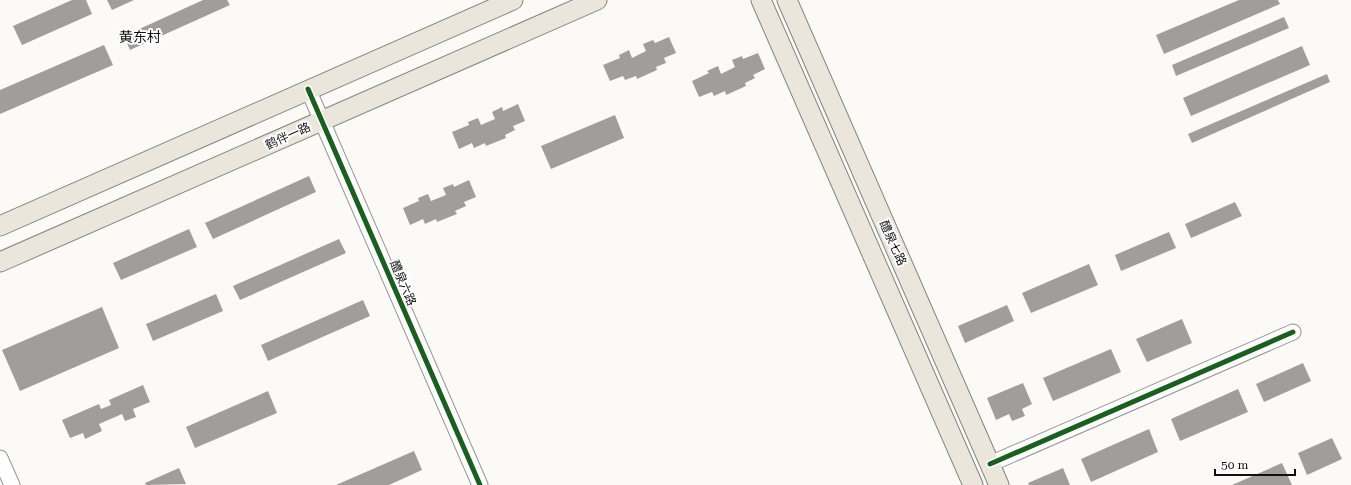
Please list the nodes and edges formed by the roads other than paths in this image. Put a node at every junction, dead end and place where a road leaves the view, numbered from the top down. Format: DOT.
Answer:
graph roads {
  1 [pos="513,0"];
  2 [pos="597,0"];
  3 [pos="761,0"];
  4 [pos="787,0"];
  5 [pos="308,89"];
  6 [pos="322,121"];
  7 [pos="0,226"];
  8 [pos="0,262"];
  9 [pos="1293,332"];
  10 [pos="0,458"];
  11 [pos="990,464"];
  12 [pos="12,485"];
  13 [pos="480,485"];
  14 [pos="973,485"];
  15 [pos="999,485"];
  1 -- 5 [label="main road"];
  2 -- 6 [label="main road, 鹤伴一路"];
  3 -- 14 [label="main road"];
  4 -- 11 [label="main road, 醴泉七路"];
  5 -- 6 [label="street, 醴泉六路"];
  5 -- 7 [label="main road"];
  6 -- 8 [label="main road, 鹤伴一路"];
  6 -- 13 [label="street, 醴泉六路"];
  9 -- 11 [label="street"];
  10 -- 12 [label="street"];
  11 -- 15 [label="main road, 醴泉七路"];
}
